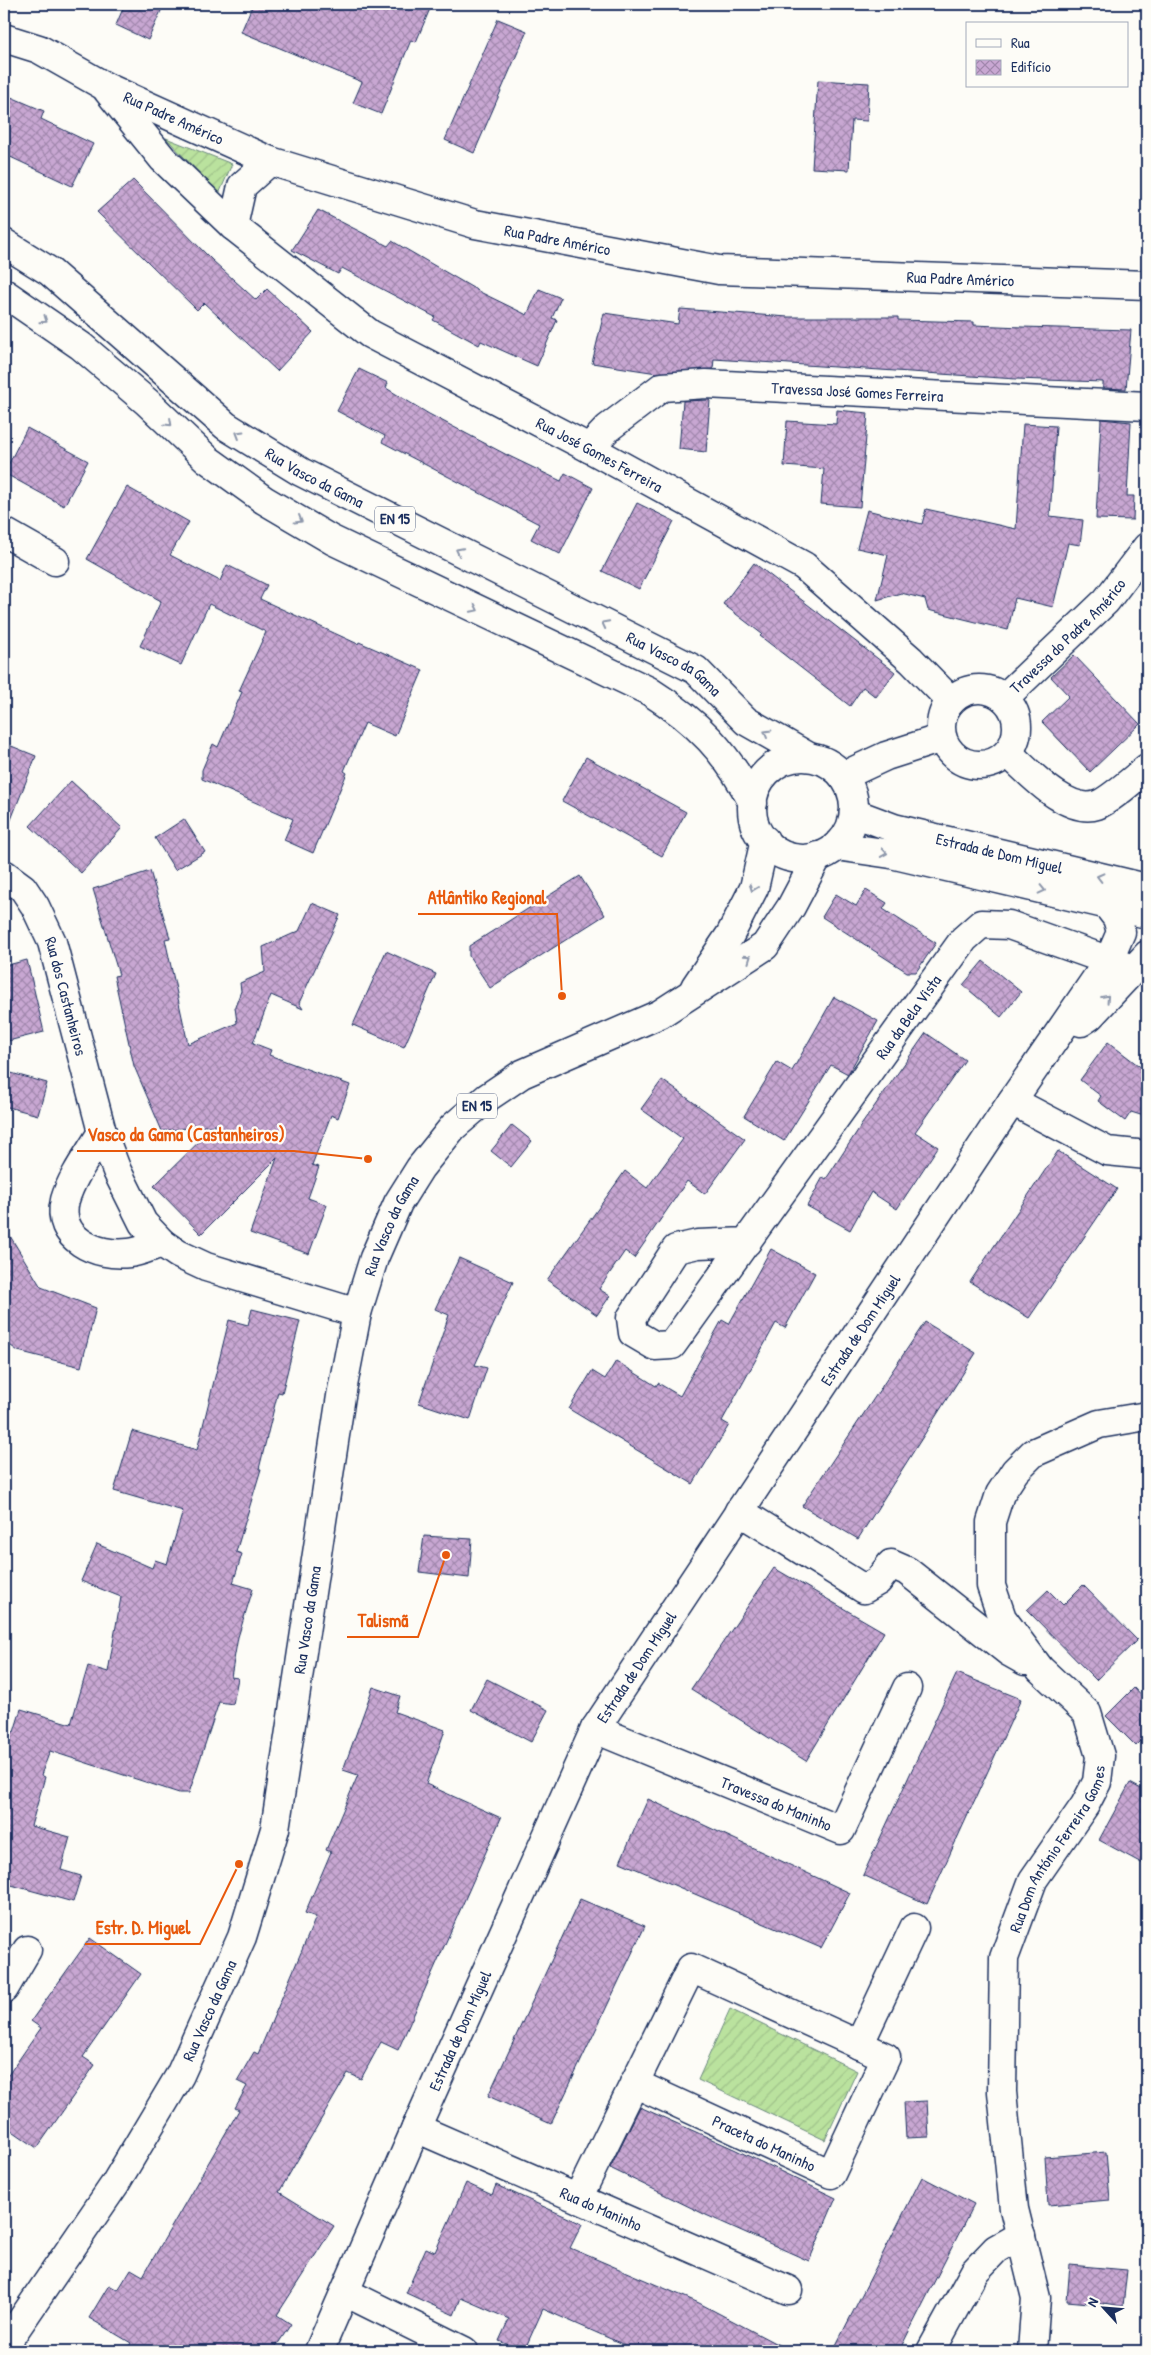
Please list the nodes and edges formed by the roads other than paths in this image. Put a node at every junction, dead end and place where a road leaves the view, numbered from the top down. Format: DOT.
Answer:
graph roads {
  1 [pos="4,38"];
  2 [pos="106,88"];
  3 [pos="270,161"];
  4 [pos="232,226"];
  5 [pos="4,244"];
  6 [pos="1147,285"];
  7 [pos="4,292"];
  8 [pos="1147,406"];
  9 [pos="589,448"];
  10 [pos="4,532"];
  11 [pos="1147,548"];
  12 [pos="55,561"];
  13 [pos="1004,698"];
  14 [pos="951,701"];
  15 [pos="942,738"];
  16 [pos="1008,753"];
  17 [pos="809,757"];
  18 [pos="1147,768"];
  19 [pos="843,776"];
  20 [pos="753,803"];
  21 [pos="854,813"];
  22 [pos="764,840"];
  23 [pos="827,851"];
  24 [pos="4,874"];
  25 [pos="1147,888"];
  26 [pos="1107,906"];
  27 [pos="1147,914"];
  28 [pos="1129,961"];
  29 [pos="691,992"];
  30 [pos="1012,1101"];
  31 [pos="102,1132"];
  32 [pos="1147,1155"];
  33 [pos="747,1242"];
  34 [pos="162,1243"];
  35 [pos="357,1313"];
  36 [pos="1147,1416"];
  37 [pos="739,1511"];
  38 [pos="1040,1669"];
  39 [pos="907,1688"];
  40 [pos="595,1728"];
  41 [pos="914,1928"];
  42 [pos="27,1950"];
  43 [pos="4,1989"];
  44 [pos="859,2045"];
  45 [pos="634,2083"];
  46 [pos="416,2128"];
  47 [pos="578,2198"];
  48 [pos="1021,2235"];
  49 [pos="788,2290"];
  50 [pos="345,2292"];
  51 [pos="4,2346"];
  52 [pos="319,2351"];
  53 [pos="464,2351"];
  54 [pos="931,2351"];
  55 [pos="1032,2351"];
  1 -- 2 [label="street, Rua Padre Américo"];
  2 -- 3 [label="street, Rua Padre Américo"];
  2 -- 4 [label="street, Rua José Gomes Ferreira"];
  3 -- 4 [label="street"];
  3 -- 6 [label="street, Rua Padre Américo"];
  4 -- 9 [label="street, Rua José Gomes Ferreira"];
  17 -- 5 [label="street, Rua Vasco da Gama / EN 15, one-way"];
  7 -- 20 [label="street, Rua Vasco da Gama, one-way"];
  8 -- 9 [label="street, Travessa José Gomes Ferreira"];
  9 -- 14 [label="street, Rua José Gomes Ferreira"];
  10 -- 12 [label="street"];
  11 -- 13 [label="street, Travessa do Padre Américo"];
  13 -- 14 [label="street"];
  13 -- 16 [label="street"];
  14 -- 15 [label="street"];
  15 -- 16 [label="street"];
  15 -- 19 [label="street"];
  16 -- 18 [label="street"];
  17 -- 19 [label="street"];
  17 -- 20 [label="street"];
  19 -- 21 [label="street"];
  20 -- 22 [label="street"];
  21 -- 23 [label="street"];
  25 -- 21 [label="street, Estrada de Dom Miguel, one-way"];
  22 -- 23 [label="street"];
  22 -- 29 [label="street, Rua Vasco da Gama / EN 15, one-way"];
  23 -- 26 [label="street, Estrada de Dom Miguel, one-way"];
  29 -- 23 [label="street, Rua Vasco da Gama / EN 15, one-way"];
  24 -- 31 [label="street, Rua dos Castanheiros"];
  26 -- 27 [label="street, Estrada de Dom Miguel"];
  26 -- 28 [label="street, Estrada de Dom Miguel"];
  28 -- 30 [label="street, Estrada de Dom Miguel"];
  28 -- 33 [label="street, Rua da Bela Vista"];
  29 -- 35 [label="street, Rua Vasco da Gama / EN 15"];
  30 -- 32 [label="street"];
  30 -- 37 [label="street, Estrada de Dom Miguel"];
  31 -- 34 [label="street, Rua dos Castanheiros"];
  31 -- 34 [label="street"];
  34 -- 35 [label="street, Rua dos Castanheiros"];
  35 -- 51 [label="street, Rua Vasco da Gama / EN 15"];
  36 -- 38 [label="street, Rua Dom António Ferreira Gomes"];
  37 -- 38 [label="street"];
  37 -- 40 [label="street, Estrada de Dom Miguel"];
  38 -- 48 [label="street, Rua Dom António Ferreira Gomes"];
  39 -- 40 [label="street, Travessa do Maninho"];
  40 -- 46 [label="street, Estrada de Dom Miguel"];
  41 -- 44 [label="street"];
  42 -- 43 [label="street"];
  44 -- 45 [label="street, Praceta do Maninho"];
  44 -- 45 [label="street, Praceta do Maninho"];
  45 -- 47 [label="street, Praceta do Maninho"];
  46 -- 47 [label="street, Rua do Maninho"];
  46 -- 50 [label="street, Estrada de Dom Miguel"];
  47 -- 49 [label="street, Rua do Maninho"];
  48 -- 54 [label="street"];
  48 -- 55 [label="street, Rua Dom António Ferreira Gomes"];
  50 -- 52 [label="street, Estrada de Dom Miguel"];
  50 -- 53 [label="street"];
}
